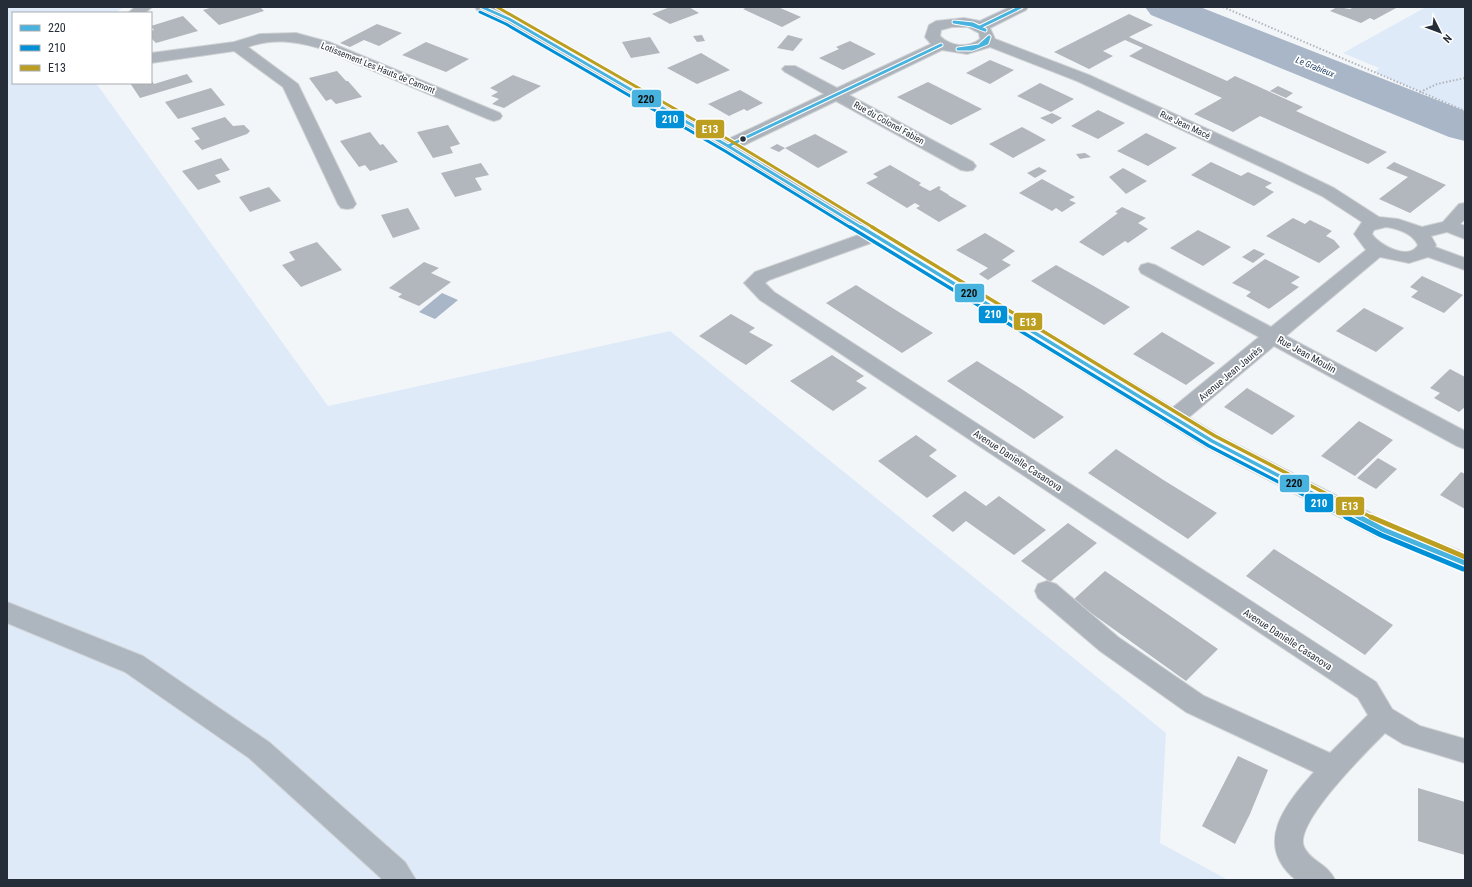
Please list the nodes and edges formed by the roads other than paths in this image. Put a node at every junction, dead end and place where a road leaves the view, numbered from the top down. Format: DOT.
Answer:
graph roads {
  1 [pos="482,7"];
  2 [pos="1021,7"];
  3 [pos="984,34"];
  4 [pos="941,45"];
  5 [pos="237,46"];
  6 [pos="152,58"];
  7 [pos="790,69"];
  8 [pos="836,94"];
  9 [pos="494,116"];
  10 [pos="728,146"];
  11 [pos="967,166"];
  12 [pos="347,204"];
  13 [pos="1465,208"];
  14 [pos="1375,223"];
  15 [pos="1442,230"];
  16 [pos="875,235"];
  17 [pos="1377,250"];
  18 [pos="1426,250"];
  19 [pos="1465,264"];
  20 [pos="1148,269"];
  21 [pos="1274,336"];
  22 [pos="1174,418"];
  23 [pos="1465,441"];
  24 [pos="1465,563"];
  25 [pos="1047,591"];
  26 [pos="7,612"];
  27 [pos="1383,717"];
  28 [pos="1465,751"];
  29 [pos="1334,768"];
  30 [pos="401,880"];
  31 [pos="1320,880"];
  1 -- 10 [label="main road"];
  2 -- 3 [label="street"];
  3 -- 4 [label="street"];
  3 -- 4 [label="street, Rue Jean Macé"];
  3 -- 14 [label="street, Rue Jean Macé"];
  4 -- 8 [label="street"];
  5 -- 6 [label="street, Lotissement Les Hauts de Camont"];
  5 -- 9 [label="street, Lotissement Les Hauts de Camont"];
  5 -- 12 [label="street"];
  7 -- 8 [label="street, Rue du Colonel Fabien"];
  8 -- 10 [label="street"];
  8 -- 11 [label="street, Rue du Colonel Fabien"];
  10 -- 16 [label="main road"];
  13 -- 15 [label="street"];
  14 -- 15 [label="street"];
  14 -- 17 [label="street"];
  15 -- 18 [label="street"];
  16 -- 22 [label="main road"];
  16 -- 27 [label="street, Avenue Danielle Casanova"];
  17 -- 18 [label="street"];
  17 -- 21 [label="street, Avenue Jean Jaurès"];
  18 -- 19 [label="street"];
  20 -- 21 [label="street, Rue Jean Moulin"];
  21 -- 22 [label="street, Avenue Jean Jaurès"];
  21 -- 23 [label="street, Rue Jean Moulin"];
  22 -- 24 [label="main road"];
  25 -- 29 [label="street"];
  26 -- 30 [label="main road"];
  27 -- 28 [label="street, Avenue Danielle Casanova"];
  27 -- 29 [label="street"];
  29 -- 31 [label="street"];
}
